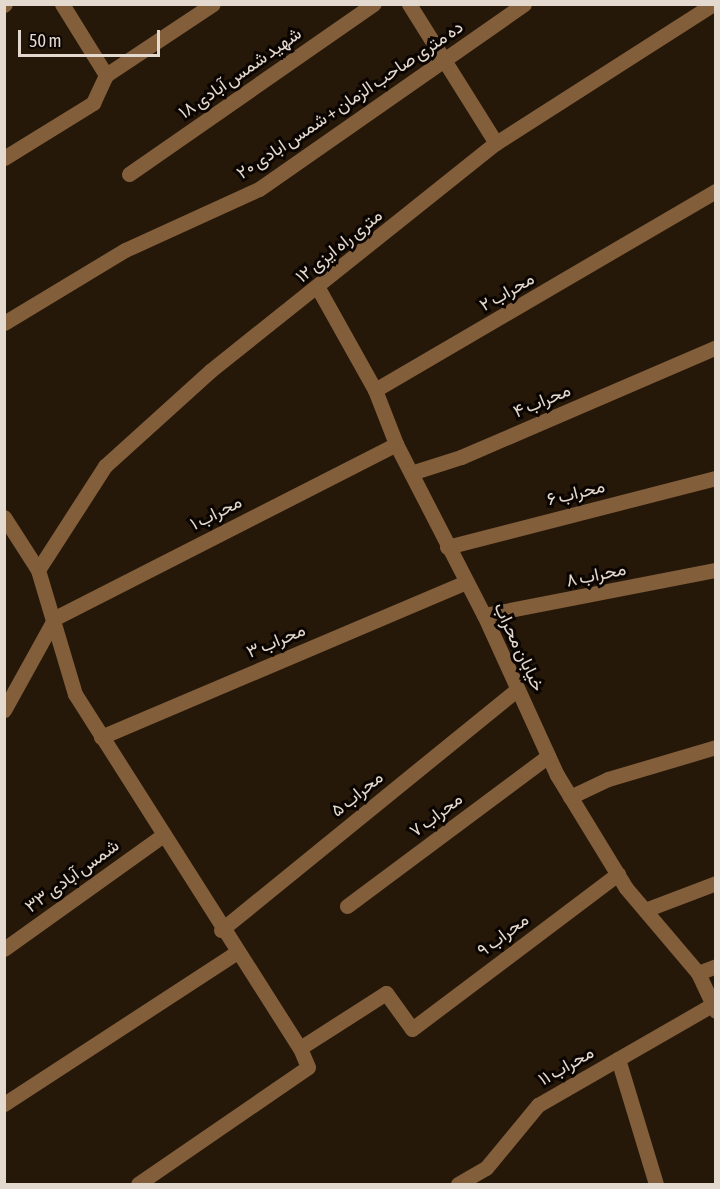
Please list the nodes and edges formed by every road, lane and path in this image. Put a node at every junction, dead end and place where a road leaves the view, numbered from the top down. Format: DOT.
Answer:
graph roads {
  1 [pos="62,4"];
  2 [pos="213,4"];
  3 [pos="374,4"];
  4 [pos="409,4"];
  5 [pos="524,4"];
  6 [pos="713,4"];
  7 [pos="444,62"];
  8 [pos="106,75"];
  9 [pos="496,143"];
  10 [pos="4,158"];
  11 [pos="129,174"];
  12 [pos="716,191"];
  13 [pos="318,288"];
  14 [pos="4,322"];
  15 [pos="716,347"];
  16 [pos="375,390"];
  17 [pos="396,444"];
  18 [pos="411,473"];
  19 [pos="716,478"];
  20 [pos="4,517"];
  21 [pos="447,547"];
  22 [pos="38,570"];
  23 [pos="716,570"];
  24 [pos="466,582"];
  25 [pos="484,615"];
  26 [pos="55,618"];
  27 [pos="518,689"];
  28 [pos="4,710"];
  29 [pos="101,737"];
  30 [pos="716,747"];
  31 [pos="548,756"];
  32 [pos="570,796"];
  33 [pos="162,836"];
  34 [pos="618,874"];
  35 [pos="716,883"];
  36 [pos="347,906"];
  37 [pos="645,910"];
  38 [pos="220,930"];
  39 [pos="4,949"];
  40 [pos="236,953"];
  41 [pos="716,966"];
  42 [pos="698,973"];
  43 [pos="714,1008"];
  44 [pos="300,1048"];
  45 [pos="618,1059"];
  46 [pos="4,1104"];
  47 [pos="138,1185"];
  48 [pos="458,1185"];
  49 [pos="656,1185"];
  1 -- 8 [label="street"];
  2 -- 8 [label="street"];
  3 -- 11 [label="street, شهید شمس آبادی ۱۸"];
  4 -- 7 [label="street"];
  5 -- 7 [label="street, ده متری صاحب الزمان + شمس ابادی ۲۰"];
  6 -- 9 [label="street, ۱۲ متری راه ایزی"];
  7 -- 9 [label="street"];
  7 -- 14 [label="street, ده متری صاحب الزمان + شمس ابادی ۲۰"];
  8 -- 10 [label="street"];
  9 -- 13 [label="street, ۱۲ متری راه ایزی"];
  12 -- 16 [label="street, محراب ۲"];
  13 -- 16 [label="street, خیابان محراب"];
  13 -- 22 [label="street, ۱۲ متری راه ایزی"];
  15 -- 18 [label="street, محراب ۴"];
  16 -- 17 [label="street, خیابان محراب"];
  17 -- 18 [label="street, خیابان محراب"];
  17 -- 26 [label="street, محراب ۱"];
  18 -- 21 [label="street, خیابان محراب"];
  19 -- 21 [label="street, محراب ۶"];
  20 -- 22 [label="street"];
  21 -- 24 [label="street, خیابان محراب"];
  22 -- 26 [label="street"];
  23 -- 25 [label="street, محراب ۸"];
  24 -- 25 [label="street, خیابان محراب"];
  24 -- 29 [label="street, محراب ۳"];
  25 -- 27 [label="street, خیابان محراب"];
  26 -- 28 [label="street"];
  26 -- 29 [label="street"];
  27 -- 31 [label="street, خیابان محراب"];
  27 -- 38 [label="street, محراب ۵"];
  29 -- 33 [label="street"];
  30 -- 32 [label="street"];
  31 -- 32 [label="street, خیابان محراب"];
  31 -- 36 [label="street, محراب ۷"];
  32 -- 34 [label="street, خیابان محراب"];
  33 -- 38 [label="street"];
  33 -- 39 [label="street, شمس آبادی ۳۳"];
  34 -- 37 [label="street, خیابان محراب"];
  34 -- 44 [label="street, محراب ۹"];
  35 -- 37 [label="street"];
  37 -- 42 [label="street, خیابان محراب"];
  38 -- 40 [label="street"];
  40 -- 44 [label="street"];
  40 -- 46 [label="street"];
  41 -- 42 [label="street"];
  42 -- 43 [label="street, خیابان محراب"];
  43 -- 45 [label="street, محراب ۱۱"];
  44 -- 47 [label="street"];
  45 -- 48 [label="street, محراب ۱۱"];
  45 -- 49 [label="street"];
}
